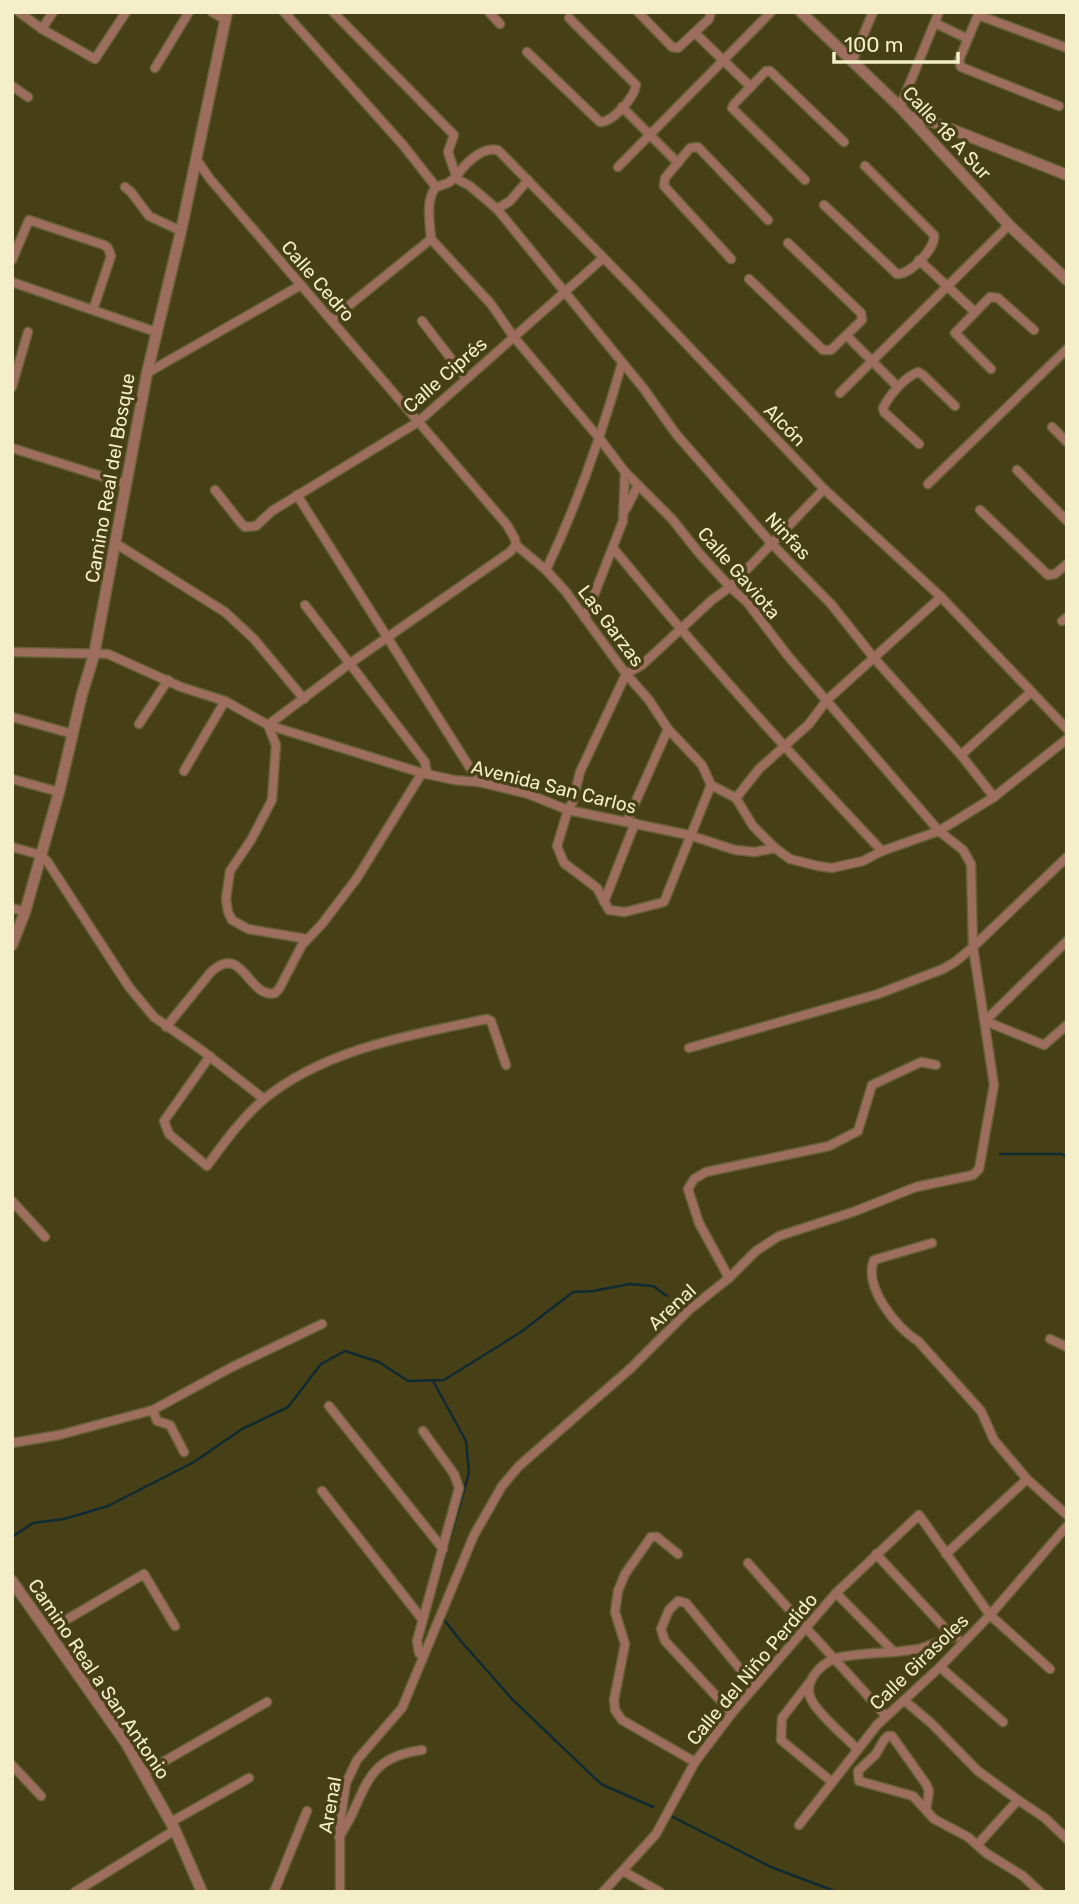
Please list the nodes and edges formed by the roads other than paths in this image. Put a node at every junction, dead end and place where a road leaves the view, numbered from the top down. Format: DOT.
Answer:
graph roads {
  1 [pos="19,12"];
  2 [pos="53,12"];
  3 [pos="126,12"];
  4 [pos="189,12"];
  5 [pos="212,12"];
  6 [pos="284,12"];
  7 [pos="333,12"];
  8 [pos="489,12"];
  9 [pos="638,12"];
  10 [pos="710,12"];
  11 [pos="771,12"];
  12 [pos="801,12"];
  13 [pos="816,12"];
  14 [pos="873,12"];
  15 [pos="939,12"];
  16 [pos="226,16"];
  17 [pos="569,18"];
  18 [pos="812,23"];
  19 [pos="935,23"];
  20 [pos="500,24"];
  21 [pos="41,29"];
  22 [pos="695,33"];
  23 [pos="966,38"];
  24 [pos="1067,48"];
  25 [pos="527,52"];
  26 [pos="724,60"];
  27 [pos="852,62"];
  28 [pos="155,68"];
  29 [pos="12,86"];
  30 [pos="751,87"];
  31 [pos="28,97"];
  32 [pos="1059,106"];
  33 [pos="622,107"];
  34 [pos="900,107"];
  35 [pos="908,116"];
  36 [pos="652,135"];
  37 [pos="844,142"];
  38 [pos="197,160"];
  39 [pos="678,163"];
  40 [pos="865,166"];
  41 [pos="618,167"];
  42 [pos="1067,175"];
  43 [pos="455,177"];
  44 [pos="528,180"];
  45 [pos="805,180"];
  46 [pos="125,187"];
  47 [pos="436,187"];
  48 [pos="824,205"];
  49 [pos="497,209"];
  50 [pos="768,220"];
  51 [pos="1009,225"];
  52 [pos="181,231"];
  53 [pos="431,239"];
  54 [pos="788,243"];
  55 [pos="602,259"];
  56 [pos="731,259"];
  57 [pos="12,260"];
  58 [pos="919,260"];
  59 [pos="749,279"];
  60 [pos="1067,280"];
  61 [pos="12,282"];
  62 [pos="301,285"];
  63 [pos="947,287"];
  64 [pos="564,293"];
  65 [pos="93,310"];
  66 [pos="975,312"];
  67 [pos="331,320"];
  68 [pos="422,321"];
  69 [pos="1034,330"];
  70 [pos="28,332"];
  71 [pos="156,332"];
  72 [pos="513,336"];
  73 [pos="847,336"];
  74 [pos="1067,349"];
  75 [pos="873,360"];
  76 [pos="622,363"];
  77 [pos="991,369"];
  78 [pos="147,373"];
  79 [pos="466,378"];
  80 [pos="12,387"];
  81 [pos="898,387"];
  82 [pos="839,393"];
  83 [pos="955,406"];
  84 [pos="418,422"];
  85 [pos="1052,427"];
  86 [pos="600,439"];
  87 [pos="1067,442"];
  88 [pos="919,444"];
  89 [pos="12,448"];
  90 [pos="1017,470"];
  91 [pos="625,472"];
  92 [pos="126,484"];
  93 [pos="928,484"];
  94 [pos="638,485"];
  95 [pos="824,489"];
  96 [pos="215,490"];
  97 [pos="297,495"];
  98 [pos="980,510"];
  99 [pos="625,512"];
  100 [pos="1067,521"];
  101 [pos="116,543"];
  102 [pos="772,544"];
  103 [pos="516,545"];
  104 [pos="613,548"];
  105 [pos="1067,564"];
  106 [pos="546,570"];
  107 [pos="730,587"];
  108 [pos="941,597"];
  109 [pos="305,605"];
  110 [pos="585,618"];
  111 [pos="680,631"];
  112 [pos="388,637"];
  113 [pos="12,652"];
  114 [pos="94,654"];
  115 [pos="874,658"];
  116 [pos="349,664"];
  117 [pos="626,674"];
  118 [pos="168,680"];
  119 [pos="1031,692"];
  120 [pos="304,699"];
  121 [pos="827,700"];
  122 [pos="225,701"];
  123 [pos="12,717"];
  124 [pos="139,724"];
  125 [pos="268,725"];
  126 [pos="668,729"];
  127 [pos="1067,729"];
  128 [pos="73,734"];
  129 [pos="1067,739"];
  130 [pos="783,747"];
  131 [pos="961,755"];
  132 [pos="184,771"];
  133 [pos="425,773"];
  134 [pos="12,779"];
  135 [pos="479,782"];
  136 [pos="711,785"];
  137 [pos="60,792"];
  138 [pos="994,797"];
  139 [pos="736,798"];
  140 [pos="568,810"];
  141 [pos="631,822"];
  142 [pos="939,831"];
  143 [pos="689,835"];
  144 [pos="12,847"];
  145 [pos="775,848"];
  146 [pos="882,851"];
  147 [pos="41,855"];
  148 [pos="1067,857"];
  149 [pos="604,902"];
  150 [pos="12,908"];
  151 [pos="24,912"];
  152 [pos="307,939"];
  153 [pos="1067,940"];
  154 [pos="12,945"];
  155 [pos="973,947"];
  156 [pos="985,1021"];
  157 [pos="1067,1025"];
  158 [pos="166,1027"];
  159 [pos="689,1048"];
  160 [pos="210,1056"];
  161 [pos="506,1065"];
  162 [pos="936,1065"];
  163 [pos="264,1099"];
  164 [pos="12,1201"];
  165 [pos="45,1237"];
  166 [pos="932,1243"];
  167 [pos="729,1279"];
  168 [pos="322,1324"];
  169 [pos="1050,1339"];
  170 [pos="1067,1347"];
  171 [pos="330,1406"];
  172 [pos="153,1410"];
  173 [pos="423,1431"];
  174 [pos="12,1443"];
  175 [pos="184,1452"];
  176 [pos="1027,1479"];
  177 [pos="322,1491"];
  178 [pos="1067,1515"];
  179 [pos="1067,1526"];
  180 [pos="443,1549"];
  181 [pos="678,1554"];
  182 [pos="876,1554"];
  183 [pos="946,1554"];
  184 [pos="748,1563"];
  185 [pos="12,1581"];
  186 [pos="836,1593"];
  187 [pos="990,1615"];
  188 [pos="422,1619"];
  189 [pos="175,1626"];
  190 [pos="804,1628"];
  191 [pos="48,1630"];
  192 [pos="953,1637"];
  193 [pos="967,1637"];
  194 [pos="894,1652"];
  195 [pos="423,1656"];
  196 [pos="835,1658"];
  197 [pos="940,1667"];
  198 [pos="1050,1669"];
  199 [pos="809,1683"];
  200 [pos="754,1686"];
  201 [pos="905,1701"];
  202 [pos="267,1702"];
  203 [pos="732,1713"];
  204 [pos="886,1716"];
  205 [pos="1003,1722"];
  206 [pos="857,1749"];
  207 [pos="422,1750"];
  208 [pos="695,1762"];
  209 [pos="12,1765"];
  210 [pos="144,1773"];
  211 [pos="248,1778"];
  212 [pos="832,1782"];
  213 [pos="41,1796"];
  214 [pos="1018,1800"];
  215 [pos="926,1810"];
  216 [pos="307,1811"];
  217 [pos="799,1825"];
  218 [pos="173,1826"];
  219 [pos="339,1837"];
  220 [pos="1067,1839"];
  221 [pos="978,1844"];
  222 [pos="623,1871"];
  223 [pos="75,1892"];
  224 [pos="202,1892"];
  225 [pos="274,1892"];
  226 [pos="340,1892"];
  227 [pos="603,1892"];
  228 [pos="660,1892"];
  229 [pos="1040,1892"];
  1 -- 21 [label="street"];
  2 -- 21 [label="street"];
  3 -- 21 [label="street"];
  4 -- 28 [label="street"];
  5 -- 16 [label="street"];
  6 -- 47 [label="street"];
  7 -- 43 [label="street"];
  8 -- 20 [label="street"];
  9 -- 22 [label="street"];
  10 -- 22 [label="street"];
  11 -- 26 [label="street"];
  12 -- 18 [label="street, Calle 18 A Sur"];
  13 -- 18 [label="street"];
  14 -- 27 [label="street"];
  15 -- 19 [label="street"];
  16 -- 38 [label="street, Camino Real del Bosque"];
  17 -- 33 [label="street"];
  18 -- 27 [label="street, Calle 18 A Sur"];
  19 -- 23 [label="street"];
  19 -- 34 [label="street"];
  22 -- 26 [label="street"];
  23 -- 24 [label="street"];
  23 -- 32 [label="street"];
  25 -- 33 [label="street"];
  26 -- 30 [label="street"];
  26 -- 36 [label="street"];
  27 -- 34 [label="street, Calle 18 A Sur"];
  29 -- 31 [label="street"];
  30 -- 37 [label="street"];
  30 -- 45 [label="street"];
  33 -- 36 [label="street"];
  34 -- 35 [label="street, Calle 18 A Sur"];
  35 -- 42 [label="street"];
  35 -- 51 [label="street, Calle 18 A Sur"];
  36 -- 39 [label="street"];
  36 -- 41 [label="street"];
  38 -- 52 [label="street, Camino Real del Bosque"];
  38 -- 62 [label="street, Calle Cedro"];
  39 -- 50 [label="street"];
  39 -- 56 [label="street"];
  40 -- 58 [label="street"];
  43 -- 44 [label="street, Alcón"];
  43 -- 47 [label="street"];
  43 -- 49 [label="street, Ninfas"];
  44 -- 49 [label="street"];
  44 -- 55 [label="street, Alcón"];
  46 -- 52 [label="street"];
  47 -- 53 [label="street"];
  48 -- 58 [label="street"];
  49 -- 64 [label="street, Ninfas"];
  51 -- 60 [label="street, Calle 18 A Sur"];
  51 -- 63 [label="street"];
  52 -- 71 [label="street, Camino Real del Bosque"];
  53 -- 67 [label="street"];
  53 -- 72 [label="street, Calle Gaviota"];
  54 -- 73 [label="street"];
  55 -- 64 [label="street, Calle Ciprés"];
  55 -- 95 [label="street, Alcón"];
  57 -- 65 [label="street"];
  58 -- 63 [label="street"];
  59 -- 73 [label="street"];
  61 -- 65 [label="street"];
  62 -- 67 [label="street, Calle Cedro"];
  62 -- 78 [label="street"];
  63 -- 66 [label="street"];
  63 -- 75 [label="street"];
  64 -- 72 [label="street, Calle Ciprés"];
  64 -- 76 [label="street, Ninfas"];
  65 -- 71 [label="street"];
  66 -- 69 [label="street"];
  66 -- 77 [label="street"];
  67 -- 84 [label="street, Calle Cedro"];
  68 -- 79 [label="street"];
  70 -- 80 [label="street"];
  71 -- 78 [label="street, Camino Real del Bosque"];
  72 -- 79 [label="street, Calle Ciprés"];
  72 -- 86 [label="street, Calle Gaviota"];
  73 -- 75 [label="street"];
  74 -- 93 [label="street"];
  75 -- 81 [label="street"];
  75 -- 82 [label="street"];
  76 -- 86 [label="street"];
  76 -- 102 [label="street, Ninfas"];
  78 -- 92 [label="street, Camino Real del Bosque"];
  79 -- 84 [label="street, Calle Ciprés"];
  81 -- 83 [label="street"];
  81 -- 88 [label="street"];
  84 -- 97 [label="street, Calle Ciprés"];
  84 -- 103 [label="street, Las Garzas"];
  85 -- 87 [label="street"];
  86 -- 91 [label="street, Calle Gaviota"];
  86 -- 106 [label="street"];
  89 -- 92 [label="street"];
  90 -- 100 [label="street"];
  91 -- 94 [label="street, Calle Gaviota"];
  91 -- 99 [label="street"];
  92 -- 101 [label="street, Camino Real del Bosque"];
  94 -- 99 [label="street"];
  94 -- 107 [label="street, Calle Gaviota"];
  95 -- 102 [label="street"];
  95 -- 108 [label="street, Alcón"];
  96 -- 97 [label="street, Calle Ciprés"];
  97 -- 112 [label="street"];
  98 -- 105 [label="street"];
  99 -- 104 [label="street"];
  101 -- 114 [label="street, Camino Real del Bosque"];
  101 -- 120 [label="street"];
  102 -- 107 [label="street"];
  102 -- 115 [label="street, Ninfas"];
  103 -- 106 [label="street, Las Garzas"];
  103 -- 112 [label="street"];
  104 -- 110 [label="street"];
  104 -- 111 [label="street"];
  106 -- 110 [label="street, Las Garzas"];
  107 -- 111 [label="street"];
  107 -- 121 [label="street, Calle Gaviota"];
  108 -- 115 [label="street"];
  108 -- 119 [label="street, Alcón"];
  109 -- 116 [label="street"];
  110 -- 117 [label="street, Las Garzas"];
  111 -- 117 [label="street"];
  111 -- 130 [label="street"];
  112 -- 116 [label="street"];
  112 -- 135 [label="street"];
  113 -- 114 [label="street, Avenida San Carlos"];
  114 -- 118 [label="street, Avenida San Carlos"];
  114 -- 128 [label="street, Camino Real del Bosque"];
  115 -- 121 [label="street"];
  115 -- 131 [label="street, Ninfas"];
  116 -- 120 [label="street"];
  116 -- 133 [label="street"];
  117 -- 126 [label="street, Las Garzas"];
  117 -- 140 [label="street"];
  118 -- 122 [label="street, Avenida San Carlos"];
  118 -- 124 [label="street"];
  119 -- 127 [label="street, Alcón"];
  119 -- 131 [label="street"];
  120 -- 125 [label="street"];
  121 -- 130 [label="street"];
  121 -- 142 [label="street, Calle Gaviota"];
  122 -- 125 [label="street, Avenida San Carlos"];
  122 -- 132 [label="street"];
  123 -- 128 [label="street"];
  125 -- 133 [label="street, Avenida San Carlos"];
  125 -- 152 [label="street"];
  126 -- 136 [label="street, Las Garzas"];
  126 -- 141 [label="street"];
  128 -- 137 [label="street, Camino Real del Bosque"];
  129 -- 138 [label="street"];
  130 -- 139 [label="street"];
  130 -- 146 [label="street"];
  131 -- 138 [label="street, Ninfas"];
  133 -- 135 [label="street, Avenida San Carlos"];
  133 -- 152 [label="street"];
  134 -- 137 [label="street"];
  135 -- 140 [label="street, Avenida San Carlos"];
  136 -- 139 [label="street"];
  136 -- 143 [label="street"];
  137 -- 147 [label="street, Camino Real del Bosque"];
  138 -- 142 [label="street"];
  139 -- 145 [label="street"];
  140 -- 141 [label="street, Avenida San Carlos"];
  140 -- 149 [label="street"];
  141 -- 143 [label="street, Avenida San Carlos"];
  141 -- 149 [label="street"];
  142 -- 146 [label="street"];
  142 -- 155 [label="street, Arenal"];
  143 -- 145 [label="street, Avenida San Carlos"];
  143 -- 149 [label="street"];
  144 -- 147 [label="street"];
  145 -- 146 [label="street"];
  147 -- 151 [label="street, Camino Real del Bosque"];
  147 -- 158 [label="street"];
  148 -- 155 [label="street"];
  150 -- 151 [label="street"];
  151 -- 154 [label="street, Camino Real del Bosque"];
  152 -- 158 [label="street"];
  153 -- 156 [label="street"];
  155 -- 156 [label="street, Arenal"];
  155 -- 159 [label="street"];
  156 -- 157 [label="street"];
  156 -- 167 [label="street, Arenal"];
  158 -- 160 [label="street"];
  160 -- 163 [label="street"];
  160 -- 163 [label="street"];
  161 -- 163 [label="street"];
  162 -- 167 [label="street"];
  164 -- 165 [label="street"];
  166 -- 176 [label="street"];
  167 -- 195 [label="street, Arenal"];
  168 -- 172 [label="street"];
  169 -- 170 [label="street"];
  171 -- 180 [label="street"];
  172 -- 174 [label="street"];
  172 -- 175 [label="street"];
  173 -- 180 [label="street"];
  176 -- 178 [label="street"];
  176 -- 183 [label="street"];
  177 -- 188 [label="street"];
  179 -- 187 [label="street, Calle Girasoles"];
  180 -- 188 [label="street"];
  181 -- 208 [label="street"];
  182 -- 183 [label="street, Calle del Niño Perdido"];
  182 -- 186 [label="street, Calle del Niño Perdido"];
  182 -- 192 [label="street"];
  183 -- 187 [label="street"];
  184 -- 190 [label="street"];
  185 -- 191 [label="street, Camino Real a San Antonio"];
  186 -- 190 [label="street, Calle del Niño Perdido"];
  186 -- 194 [label="street"];
  187 -- 193 [label="street, Calle Girasoles"];
  187 -- 198 [label="street"];
  188 -- 195 [label="street"];
  189 -- 191 [label="street"];
  190 -- 196 [label="street"];
  190 -- 200 [label="street, Calle del Niño Perdido"];
  191 -- 210 [label="street, Camino Real a San Antonio"];
  192 -- 193 [label="street"];
  192 -- 194 [label="street"];
  193 -- 197 [label="street, Calle Girasoles"];
  194 -- 196 [label="street"];
  195 -- 219 [label="street, Arenal"];
  196 -- 199 [label="street"];
  196 -- 204 [label="street"];
  197 -- 201 [label="street, Calle Girasoles"];
  197 -- 205 [label="street"];
  199 -- 206 [label="street"];
  199 -- 212 [label="street"];
  200 -- 203 [label="street, Calle del Niño Perdido"];
  200 -- 203 [label="street"];
  201 -- 204 [label="street, Calle Girasoles"];
  201 -- 214 [label="street"];
  202 -- 210 [label="street"];
  203 -- 208 [label="street, Calle del Niño Perdido"];
  204 -- 206 [label="street, Calle Girasoles"];
  206 -- 212 [label="street, Calle Girasoles"];
  207 -- 219 [label="street"];
  208 -- 222 [label="street, Calle del Niño Perdido"];
  209 -- 213 [label="street"];
  210 -- 218 [label="street, Camino Real a San Antonio"];
  211 -- 218 [label="street"];
  212 -- 217 [label="street, Calle Girasoles"];
  214 -- 220 [label="street"];
  214 -- 221 [label="street"];
  215 -- 215 [label="street"];
  215 -- 221 [label="street"];
  216 -- 225 [label="street"];
  218 -- 223 [label="street"];
  218 -- 224 [label="street, Camino Real a San Antonio"];
  219 -- 226 [label="street, Arenal"];
  221 -- 229 [label="street"];
  222 -- 227 [label="street, Calle del Niño Perdido"];
  222 -- 228 [label="street"];
}
